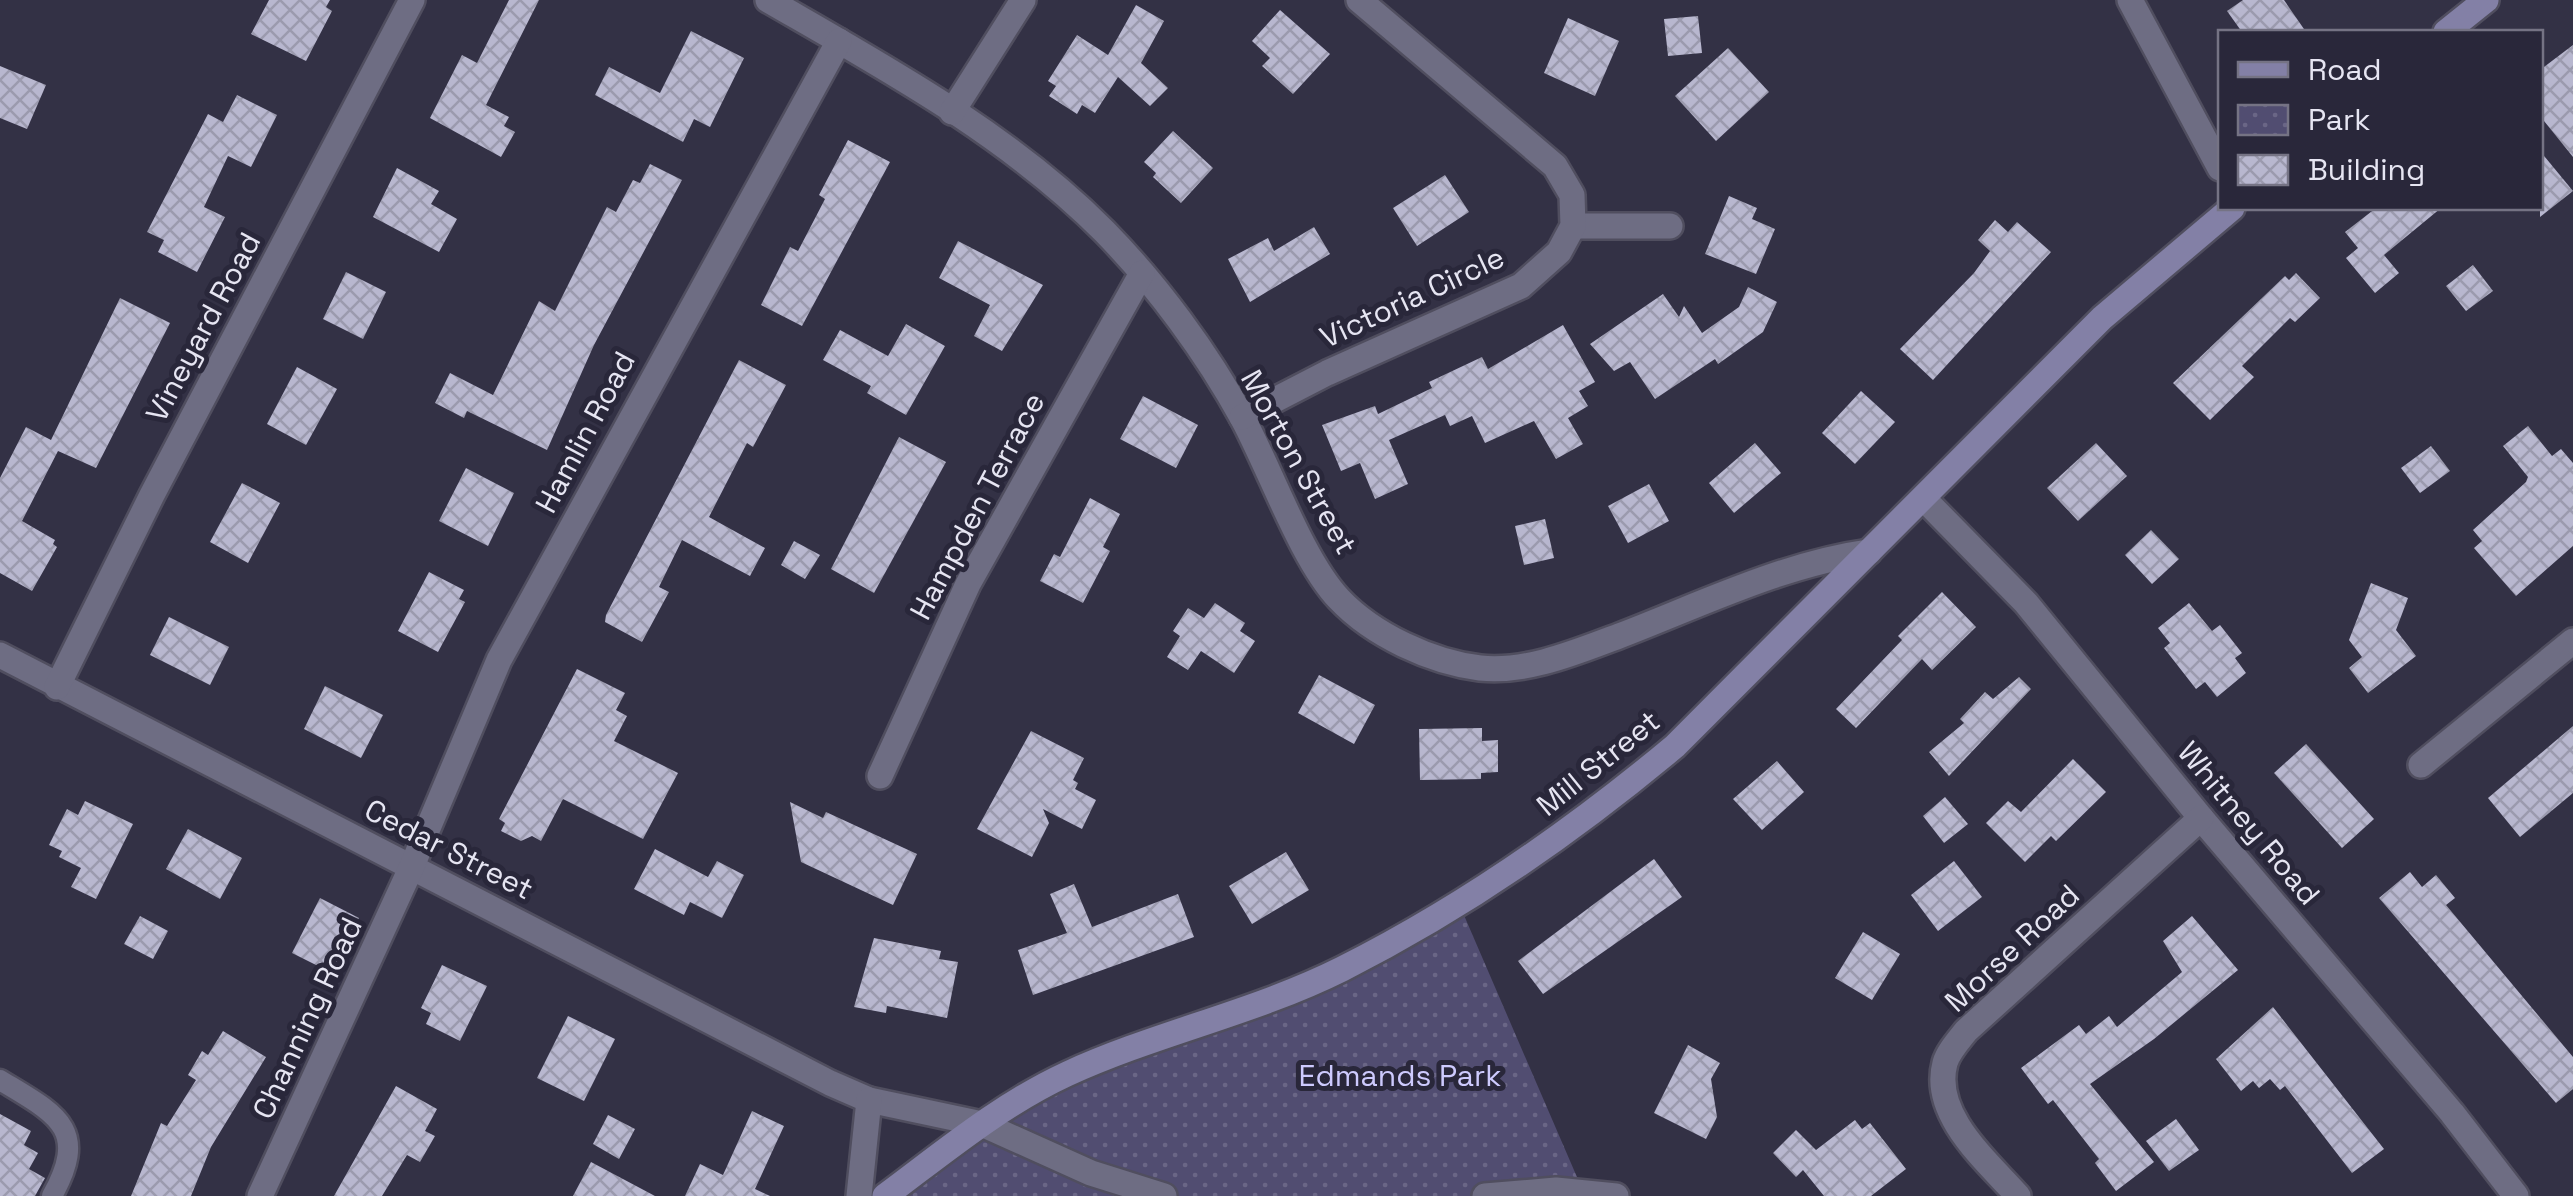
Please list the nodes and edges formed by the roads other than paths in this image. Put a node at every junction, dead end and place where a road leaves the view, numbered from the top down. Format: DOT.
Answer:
graph roads {
  1 [pos="412,0"];
  2 [pos="768,0"];
  3 [pos="1023,0"];
  4 [pos="1359,0"];
  5 [pos="2130,0"];
  6 [pos="2486,0"];
  7 [pos="2448,30"];
  8 [pos="839,41"];
  9 [pos="952,112"];
  10 [pos="2218,164"];
  11 [pos="2230,210"];
  12 [pos="1574,226"];
  13 [pos="1670,226"];
  14 [pos="1142,273"];
  15 [pos="1242,417"];
  16 [pos="1925,500"];
  17 [pos="1869,552"];
  18 [pos="2573,641"];
  19 [pos="0,655"];
  20 [pos="57,688"];
  21 [pos="2421,764"];
  22 [pos="880,776"];
  23 [pos="2201,818"];
  24 [pos="412,866"];
  25 [pos="0,1080"];
  26 [pos="869,1100"];
  27 [pos="982,1124"];
  28 [pos="52,1196"];
  29 [pos="260,1196"];
  30 [pos="859,1196"];
  31 [pos="884,1196"];
  32 [pos="1164,1196"];
  33 [pos="1485,1196"];
  34 [pos="1616,1196"];
  35 [pos="2018,1196"];
  36 [pos="2516,1196"];
  1 -- 20 [label="street, Vineyard Road"];
  2 -- 8 [label="street, Morton Street"];
  3 -- 9 [label="street"];
  4 -- 12 [label="street"];
  5 -- 10 [label="street"];
  6 -- 7 [label="street"];
  8 -- 9 [label="street, Morton Street"];
  8 -- 24 [label="street, Hamlin Road"];
  9 -- 14 [label="street, Morton Street"];
  11 -- 16 [label="street, Mill Street"];
  12 -- 13 [label="street"];
  12 -- 15 [label="street, Victoria Circle"];
  14 -- 15 [label="street, Morton Street"];
  14 -- 22 [label="street, Hampden Terrace"];
  15 -- 17 [label="street, Morton Street"];
  16 -- 17 [label="street, Mill Street"];
  16 -- 23 [label="street, Whitney Road"];
  17 -- 27 [label="street, Mill Street"];
  18 -- 21 [label="street"];
  19 -- 20 [label="street, Cedar Street"];
  20 -- 24 [label="street, Cedar Street"];
  23 -- 35 [label="street, Morse Road"];
  23 -- 36 [label="street, Whitney Road"];
  24 -- 26 [label="street, Cedar Street"];
  24 -- 29 [label="street, Channing Road"];
  25 -- 28 [label="lane"];
  26 -- 27 [label="street, Cedar Street"];
  26 -- 30 [label="street"];
  27 -- 31 [label="street, Mill Street"];
  27 -- 32 [label="street, Cedar Street"];
  33 -- 34 [label="street"];
}
